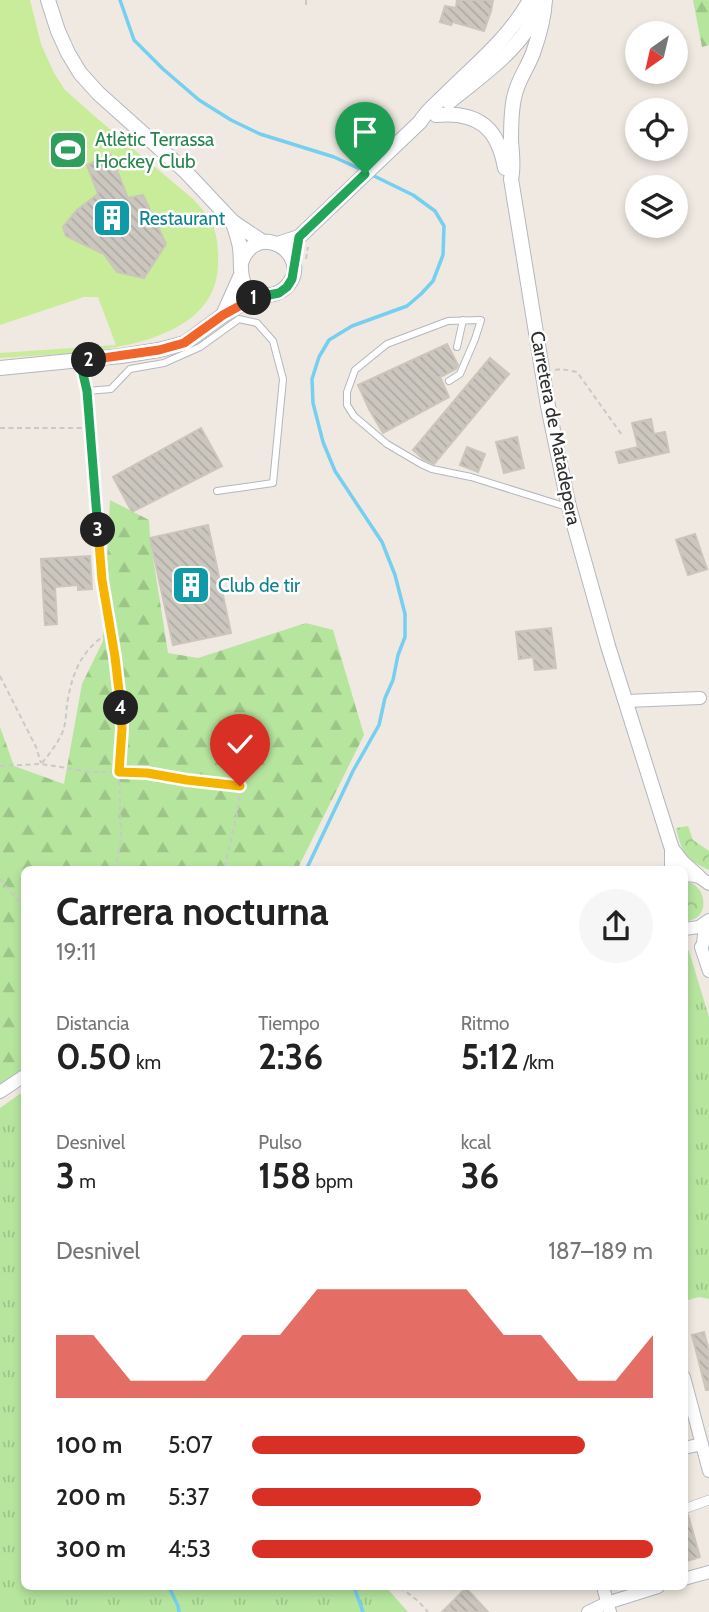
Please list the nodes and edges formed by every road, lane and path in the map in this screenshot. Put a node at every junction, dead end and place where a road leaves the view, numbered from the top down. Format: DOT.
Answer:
graph roads {
  1 [pos="48,0"];
  2 [pos="306,0"];
  3 [pos="530,0"];
  4 [pos="543,0"];
  5 [pos="306,8"];
  6 [pos="506,53"];
  7 [pos="517,83"];
  8 [pos="454,86"];
  9 [pos="436,115"];
  10 [pos="419,122"];
  11 [pos="511,179"];
  12 [pos="233,222"];
  13 [pos="299,237"];
  14 [pos="270,243"];
  15 [pos="293,266"];
  16 [pos="240,270"];
  17 [pos="259,294"];
  18 [pos="223,315"];
  19 [pos="463,320"];
  20 [pos="457,347"];
  21 [pos="0,368"];
  22 [pos="544,373"];
  23 [pos="449,381"];
  24 [pos="87,391"];
  25 [pos="0,428"];
  26 [pos="90,428"];
  27 [pos="622,435"];
  28 [pos="217,491"];
  29 [pos="569,507"];
  30 [pos="111,632"];
  31 [pos="0,676"];
  32 [pos="700,698"];
  33 [pos="626,701"];
  34 [pos="41,764"];
  35 [pos="0,766"];
  36 [pos="119,772"];
  37 [pos="672,849"];
  38 [pos="116,866"];
  39 [pos="225,866"];
  40 [pos="672,866"];
  41 [pos="686,866"];
  42 [pos="0,880"];
  43 [pos="21,904"];
  44 [pos="707,922"];
  45 [pos="688,930"];
  46 [pos="688,934"];
  47 [pos="701,947"];
  48 [pos="709,971"];
  49 [pos="21,1078"];
  50 [pos="0,1092"];
  51 [pos="688,1392"];
  52 [pos="702,1444"];
  53 [pos="688,1447"];
  54 [pos="709,1471"];
  55 [pos="709,1500"];
  56 [pos="688,1508"];
  57 [pos="709,1572"];
  58 [pos="688,1578"];
  59 [pos="404,1590"];
  60 [pos="604,1590"];
  61 [pos="650,1590"];
  62 [pos="608,1607"];
  63 [pos="428,1612"];
  64 [pos="587,1612"];
  1 -- 12 [label="street"];
  2 -- 5 [label="path"];
  3 -- 8 [label="street"];
  4 -- 6 [label="street"];
  4 -- 7 [label="street, Carretera de Matadepera"];
  6 -- 7 [label="street"];
  6 -- 8 [label="street"];
  6 -- 9 [label="street"];
  7 -- 11 [label="street, Carretera de Matadepera"];
  8 -- 10 [label="street"];
  9 -- 10 [label="street"];
  9 -- 11 [label="street"];
  10 -- 13 [label="street"];
  11 -- 22 [label="street, Carretera de Matadepera"];
  12 -- 14 [label="street"];
  12 -- 16 [label="street"];
  13 -- 14 [label="street"];
  13 -- 15 [label="street"];
  14 -- 15 [label="street"];
  14 -- 16 [label="street"];
  15 -- 17 [label="street"];
  16 -- 17 [label="street"];
  16 -- 18 [label="street"];
  17 -- 18 [label="street"];
  18 -- 21 [label="street"];
  19 -- 20 [label="lane"];
  19 -- 23 [label="lane"];
  19 -- 29 [label="lane"];
  22 -- 27 [label="path"];
  22 -- 29 [label="street, Carretera de Matadepera"];
  24 -- 26 [label="path"];
  24 -- 28 [label="lane"];
  25 -- 26 [label="path"];
  26 -- 30 [label="path"];
  29 -- 33 [label="street, Carretera de Matadepera"];
  30 -- 34 [label="path"];
  30 -- 36 [label="path"];
  31 -- 34 [label="path"];
  32 -- 33 [label="street"];
  33 -- 37 [label="street, Carretera de Matadepera"];
  34 -- 35 [label="path"];
  34 -- 36 [label="path"];
  36 -- 38 [label="path"];
  36 -- 39 [label="path"];
  37 -- 40 [label="street"];
  37 -- 41 [label="street"];
  42 -- 43 [label="path"];
  44 -- 45 [label="street"];
  44 -- 47 [label="street"];
  46 -- 47 [label="street"];
  47 -- 48 [label="street"];
  49 -- 50 [label="street"];
  51 -- 52 [label="street"];
  52 -- 53 [label="street"];
  52 -- 54 [label="street"];
  55 -- 56 [label="street"];
  57 -- 58 [label="street"];
  59 -- 63 [label="path"];
  60 -- 62 [label="street"];
  61 -- 62 [label="street"];
  62 -- 64 [label="street"];
}
